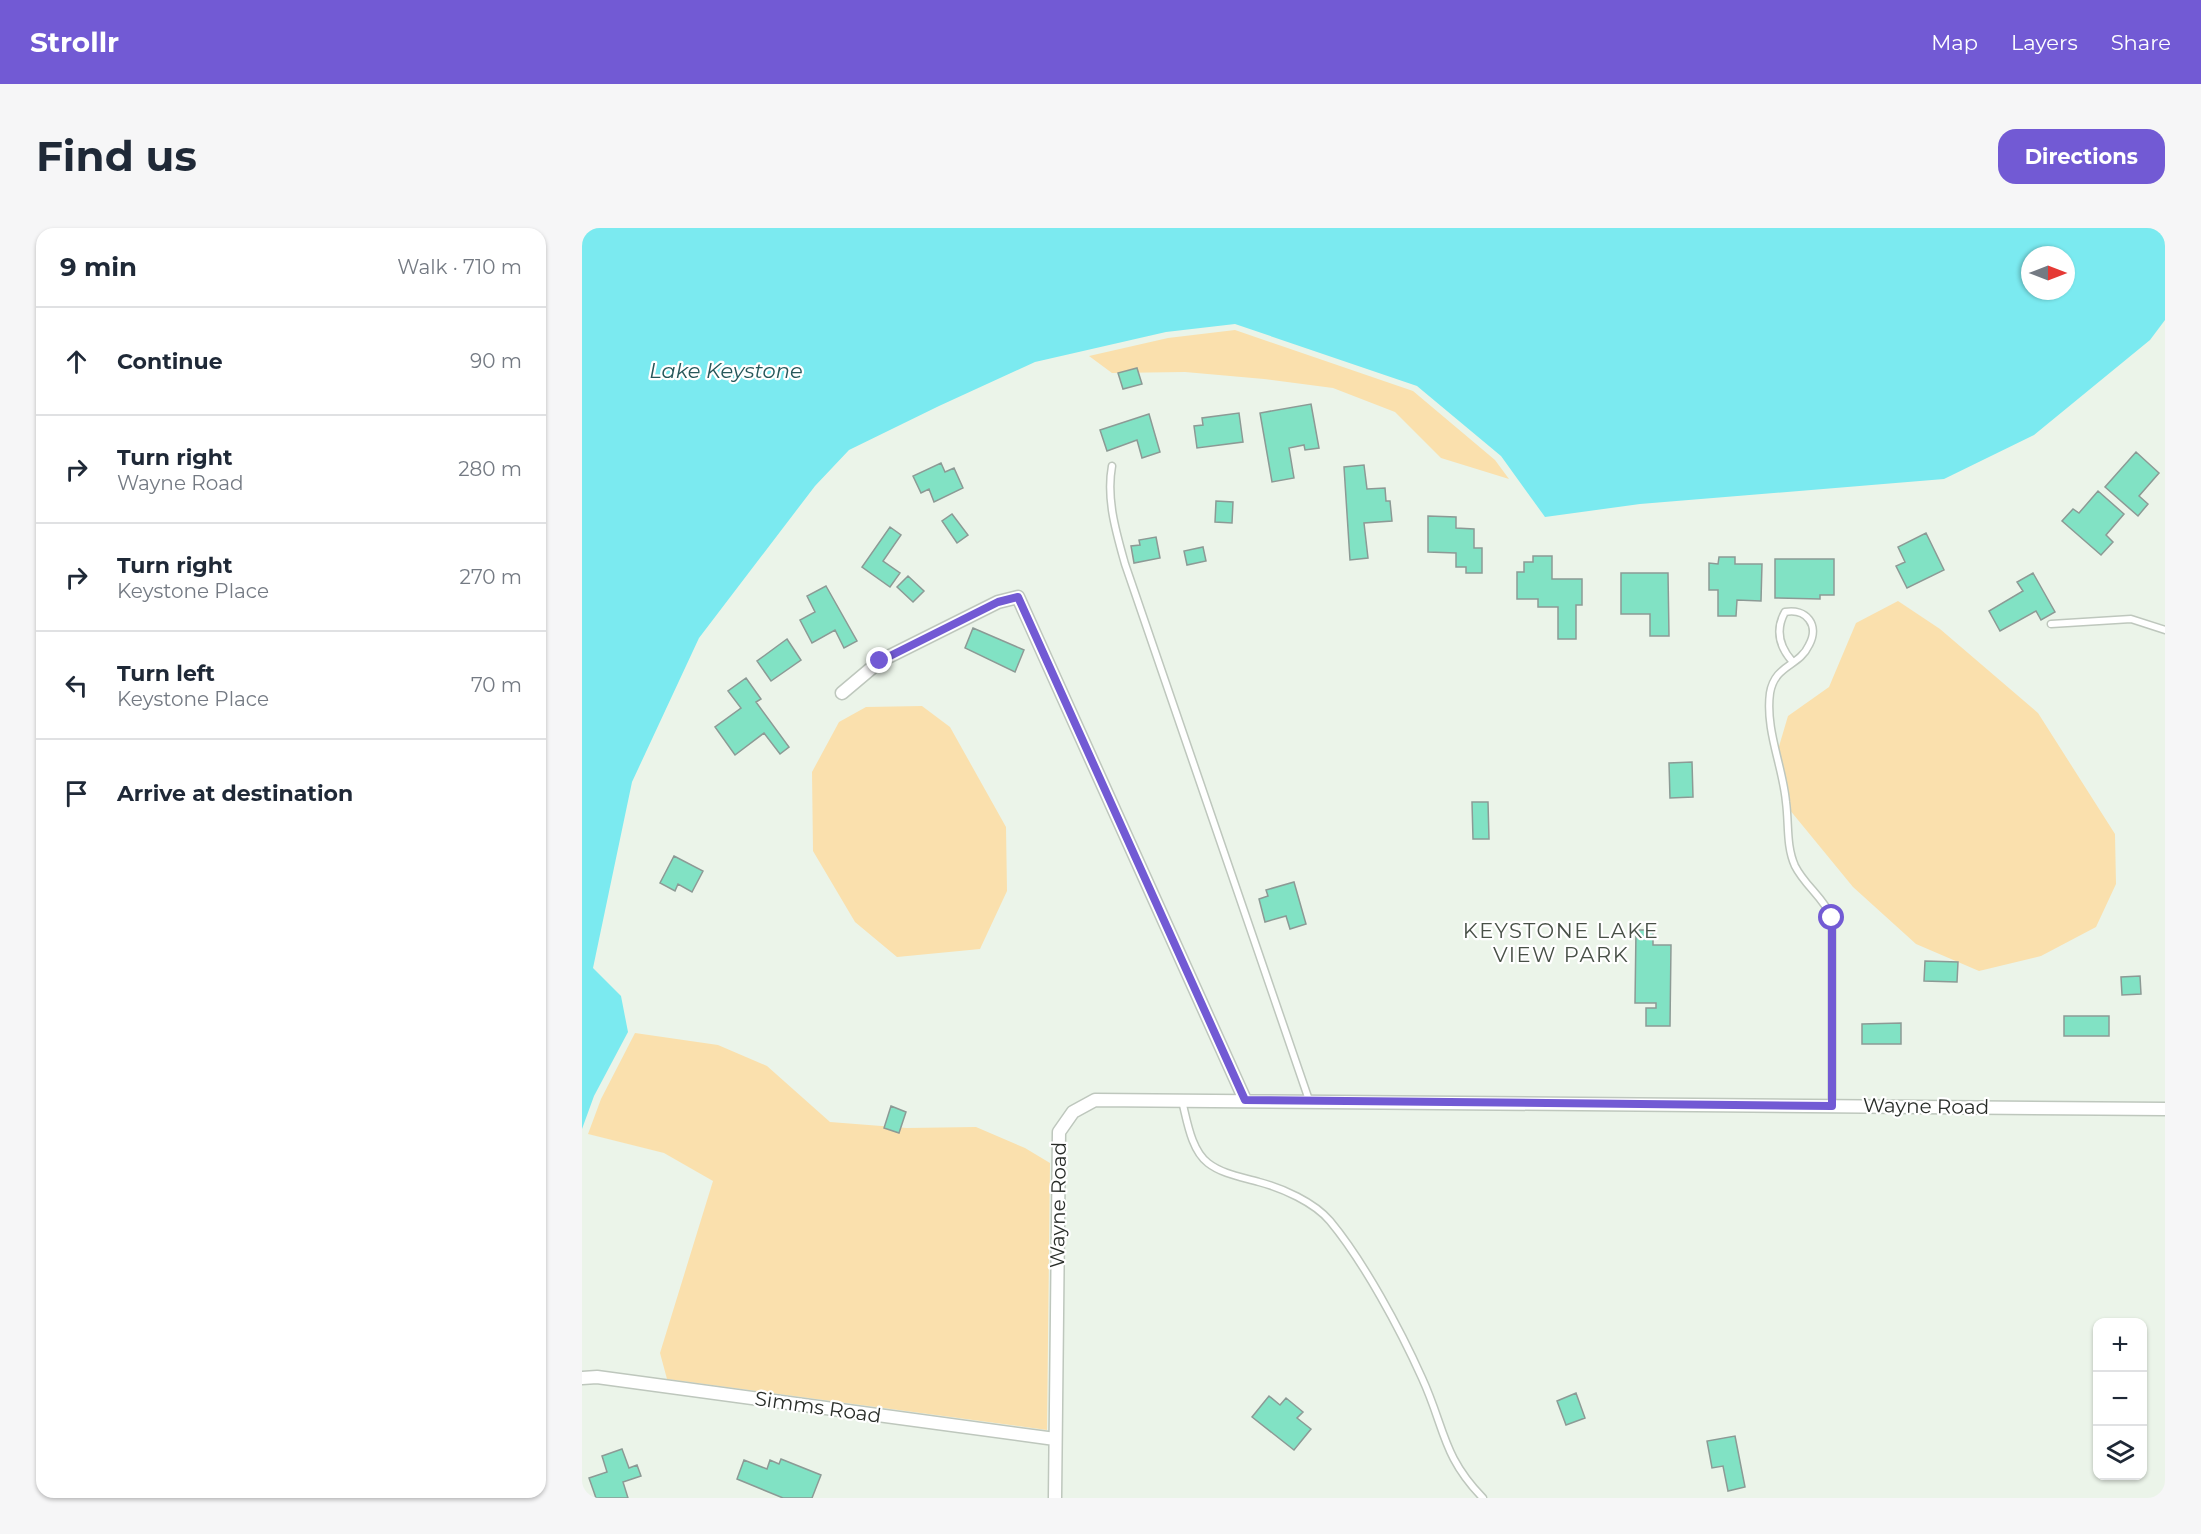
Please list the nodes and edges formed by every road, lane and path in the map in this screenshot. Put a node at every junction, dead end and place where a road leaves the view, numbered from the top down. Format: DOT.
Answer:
graph roads {
  1 [pos="1112,466"];
  2 [pos="2051,624"];
  3 [pos="2165,630"];
  4 [pos="1792,661"];
  5 [pos="842,693"];
  6 [pos="1182,1100"];
  7 [pos="1245,1100"];
  8 [pos="1309,1100"];
  9 [pos="1832,1106"];
  10 [pos="2165,1108"];
  11 [pos="582,1378"];
  12 [pos="1055,1439"];
  13 [pos="1054,1498"];
  14 [pos="1483,1498"];
  1 -- 8 [label="lane"];
  2 -- 3 [label="lane"];
  4 -- 4 [label="lane"];
  4 -- 9 [label="lane"];
  5 -- 7 [label="street"];
  6 -- 7 [label="street, Wayne Road"];
  6 -- 12 [label="street, Wayne Road"];
  6 -- 14 [label="lane"];
  7 -- 8 [label="street, Wayne Road"];
  8 -- 9 [label="street, Wayne Road"];
  9 -- 10 [label="street, Wayne Road"];
  11 -- 12 [label="street, Simms Road"];
  12 -- 13 [label="street, Wayne Road"];
}
